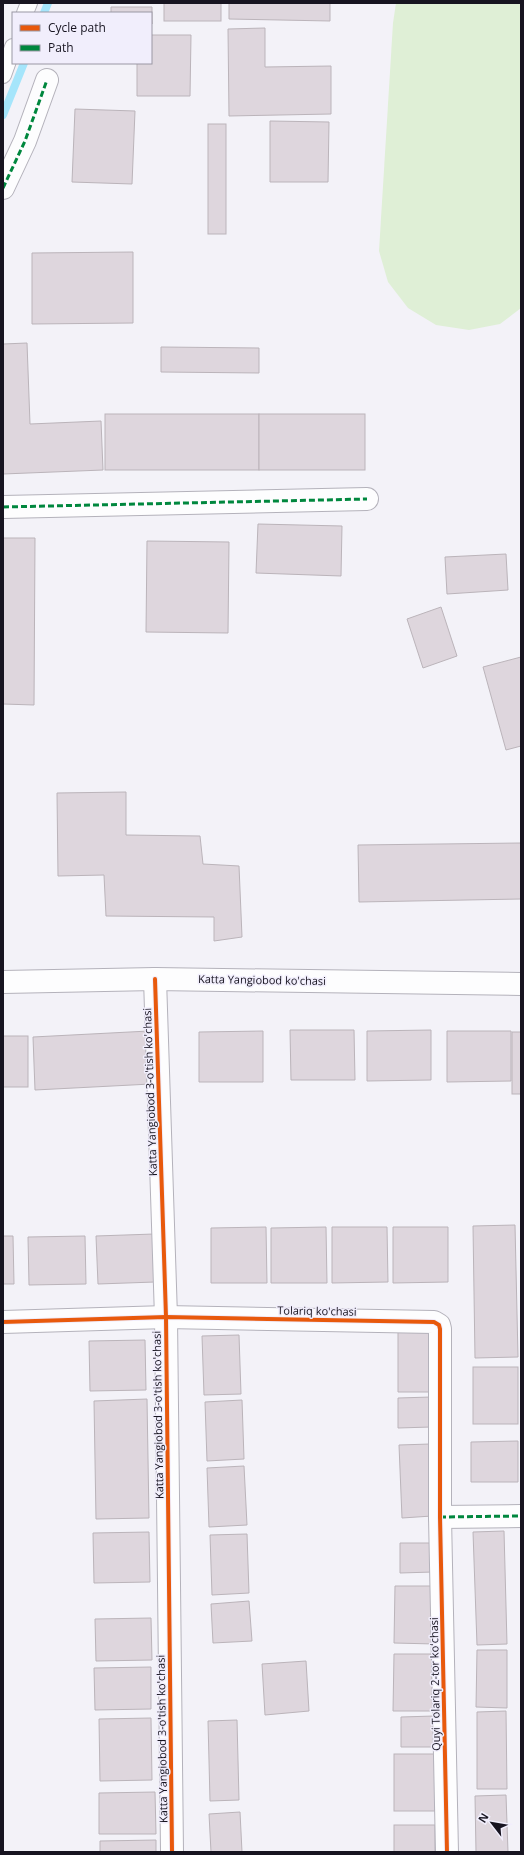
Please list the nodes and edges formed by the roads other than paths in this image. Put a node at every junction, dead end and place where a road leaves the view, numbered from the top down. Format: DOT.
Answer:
graph roads {
  1 [pos="12,50"];
  2 [pos="3,75"];
  3 [pos="47,80"];
  4 [pos="3,188"];
  5 [pos="367,498"];
  6 [pos="3,507"];
  7 [pos="155,979"];
  8 [pos="3,982"];
  9 [pos="521,984"];
  10 [pos="166,1317"];
  11 [pos="3,1322"];
  12 [pos="521,1516"];
  13 [pos="440,1517"];
  14 [pos="172,1852"];
  15 [pos="447,1852"];
  1 -- 2 [label="lane"];
  3 -- 4 [label="street"];
  5 -- 6 [label="street"];
  7 -- 8 [label="street, Katta Yangiobod ko'chasi"];
  7 -- 9 [label="street, Katta Yangiobod ko'chasi"];
  7 -- 10 [label="street, Katta Yangiobod 3-o'tish ko'chasi"];
  10 -- 11 [label="street, Tolariq ko'chasi"];
  10 -- 13 [label="street, Tolariq ko'chasi"];
  10 -- 14 [label="street, Katta Yangiobod 3-o'tish ko'chasi"];
  12 -- 13 [label="street"];
  13 -- 15 [label="street, Quyi Tolariq 2-tor koʻchasi"];
}
